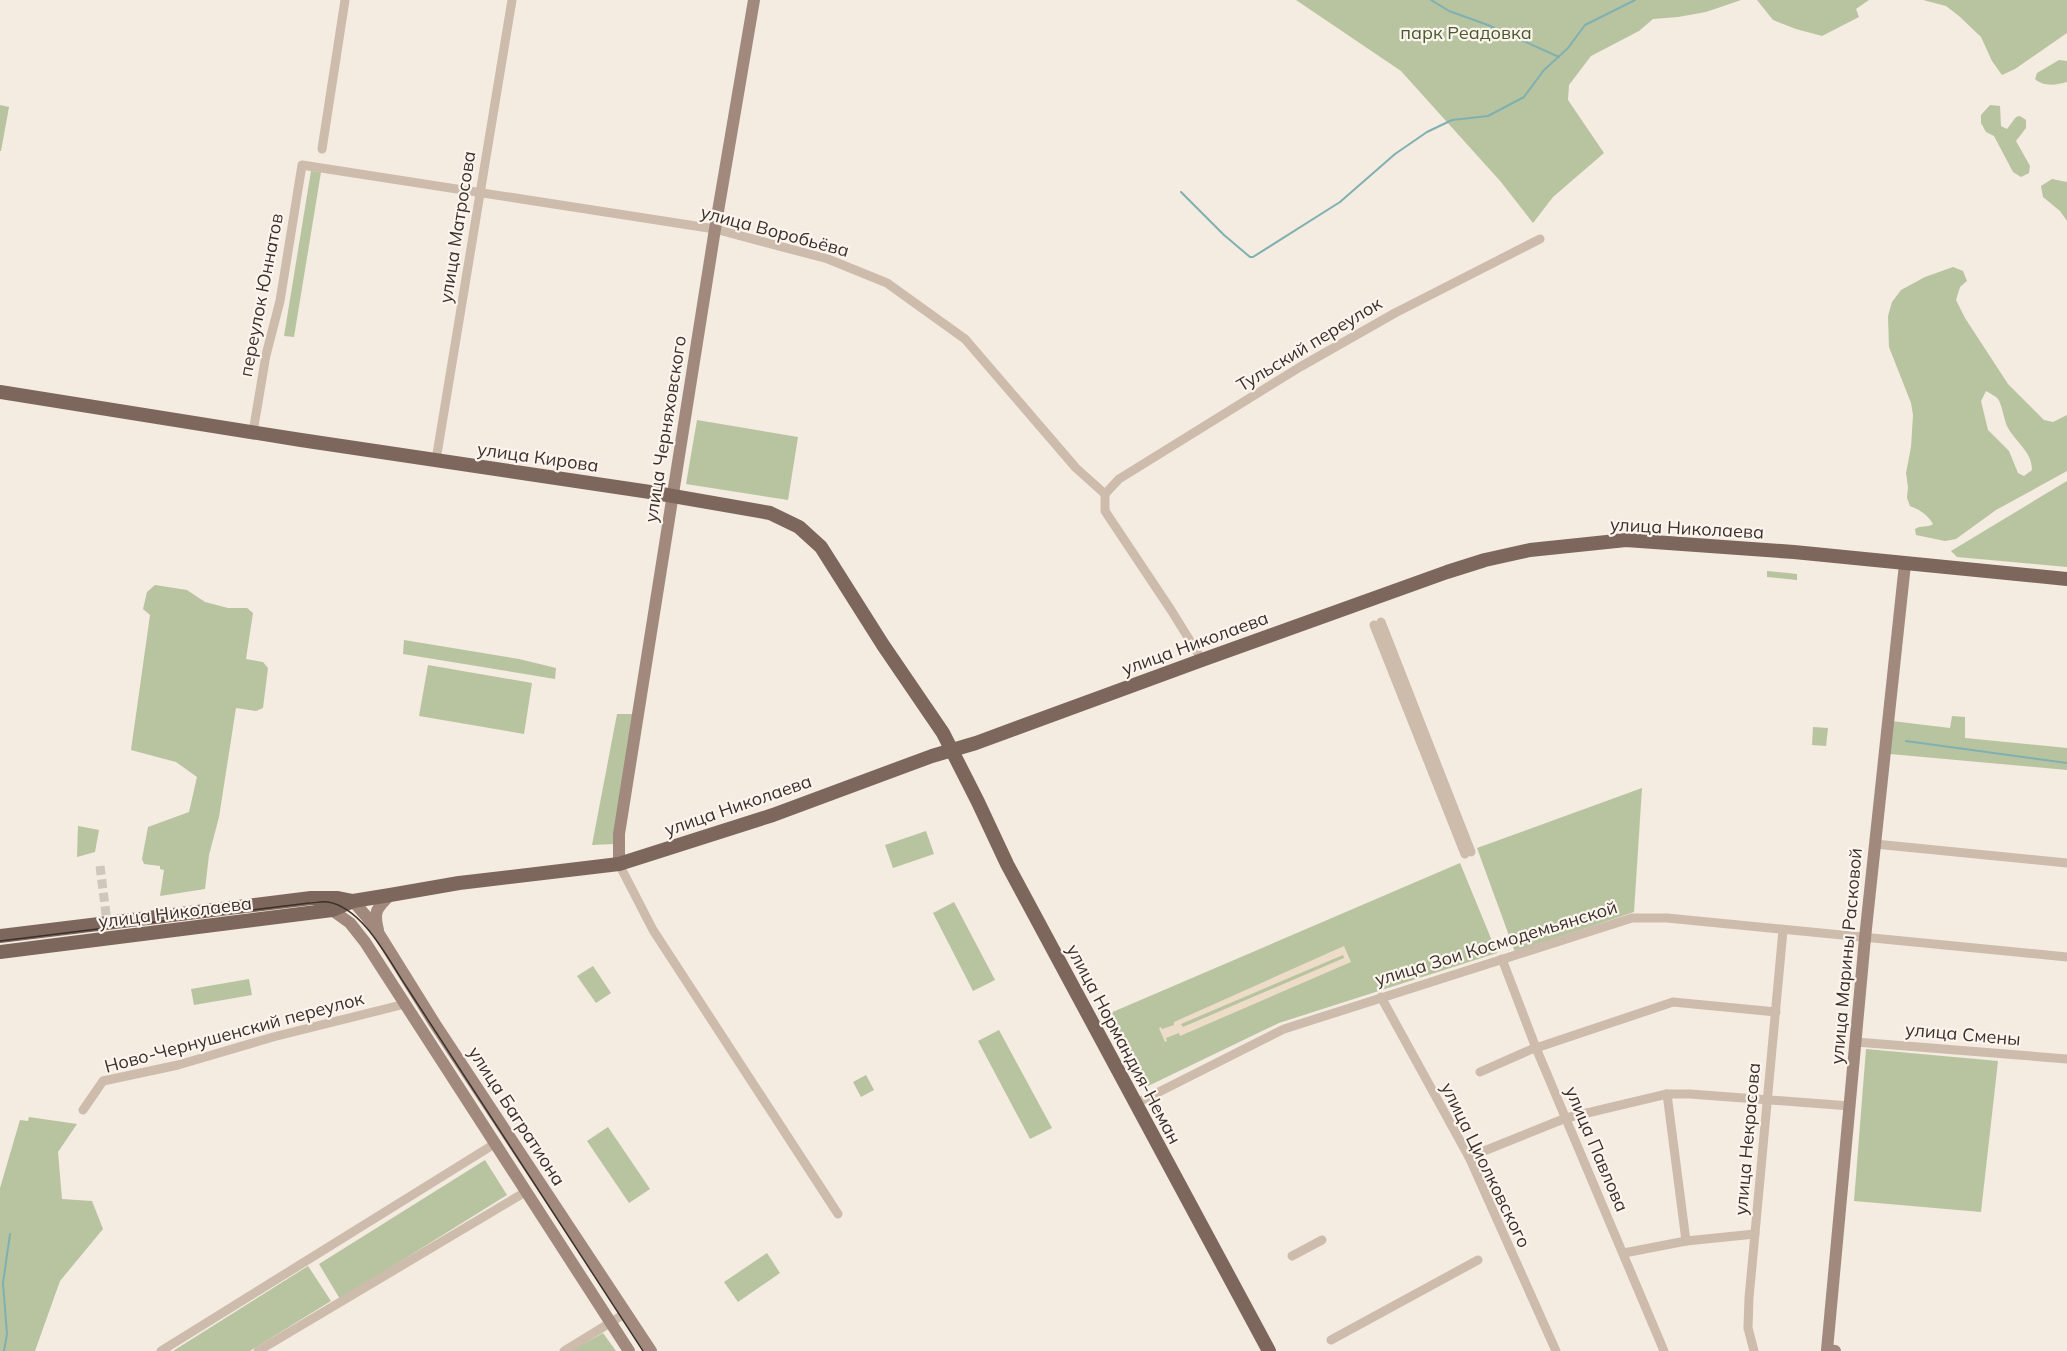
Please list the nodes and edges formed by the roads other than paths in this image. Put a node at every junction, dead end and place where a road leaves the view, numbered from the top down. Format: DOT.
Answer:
graph roads {
  1 [pos="345,0"];
  2 [pos="512,0"];
  3 [pos="754,0"];
  4 [pos="322,148"];
  5 [pos="302,165"];
  6 [pos="480,192"];
  7 [pos="715,229"];
  8 [pos="1540,239"];
  9 [pos="0,392"];
  10 [pos="253,432"];
  11 [pos="436,460"];
  12 [pos="1105,494"];
  13 [pos="673,496"];
  14 [pos="1905,564"];
  15 [pos="2067,579"];
  16 [pos="1378,623"];
  17 [pos="1202,660"];
  18 [pos="953,750"];
  19 [pos="1875,844"];
  20 [pos="1468,853"];
  21 [pos="2067,863"];
  22 [pos="619,864"];
  23 [pos="390,895"];
  24 [pos="357,906"];
  25 [pos="332,910"];
  26 [pos="107,922"];
  27 [pos="350,922"];
  28 [pos="1783,930"];
  29 [pos="379,934"];
  30 [pos="0,936"];
  31 [pos="1865,938"];
  32 [pos="94,940"];
  33 [pos="0,952"];
  34 [pos="2067,957"];
  35 [pos="1502,959"];
  36 [pos="1380,997"];
  37 [pos="405,1004"];
  38 [pos="1776,1012"];
  39 [pos="1856,1042"];
  40 [pos="1536,1048"];
  41 [pos="2067,1059"];
  42 [pos="1480,1072"];
  43 [pos="1667,1094"];
  44 [pos="1767,1100"];
  45 [pos="1135,1104"];
  46 [pos="1850,1106"];
  47 [pos="83,1110"];
  48 [pos="1566,1118"];
  49 [pos="496,1143"];
  50 [pos="1469,1157"];
  51 [pos="527,1191"];
  52 [pos="838,1214"];
  53 [pos="1755,1234"];
  54 [pos="1322,1240"];
  55 [pos="1686,1241"];
  56 [pos="1624,1253"];
  57 [pos="1292,1256"];
  58 [pos="1478,1260"];
  59 [pos="626,1313"];
  60 [pos="611,1323"];
  61 [pos="1331,1340"];
  62 [pos="161,1351"];
  63 [pos="258,1351"];
  64 [pos="564,1351"];
  65 [pos="629,1351"];
  66 [pos="651,1351"];
  67 [pos="1269,1351"];
  68 [pos="1556,1351"];
  69 [pos="1664,1351"];
  70 [pos="1754,1351"];
  71 [pos="1827,1351"];
  72 [pos="1835,1351"];
  1 -- 4 [label="street"];
  2 -- 6 [label="street, улица Матросова"];
  3 -- 7 [label="street, улица Черняховского"];
  5 -- 6 [label="street, улица Воробьёва"];
  5 -- 10 [label="street, переулок Юннатов"];
  6 -- 7 [label="street, улица Воробьёва"];
  6 -- 11 [label="street, улица Матросова"];
  7 -- 12 [label="street, улица Воробьёва"];
  7 -- 13 [label="street, улица Черняховского"];
  8 -- 12 [label="street, Тульский переулок"];
  9 -- 10 [label="main road, улица Кирова"];
  10 -- 11 [label="main road, улица Кирова"];
  11 -- 13 [label="main road, улица Кирова"];
  12 -- 17 [label="street"];
  13 -- 18 [label="main road, улица Кирова"];
  13 -- 22 [label="street, улица Черняховского"];
  14 -- 15 [label="main road, улица Николаева"];
  14 -- 17 [label="main road, улица Николаева"];
  14 -- 19 [label="street, улица Марины Расковой"];
  16 -- 20 [label="street"];
  17 -- 18 [label="main road, улица Николаева"];
  18 -- 22 [label="main road, улица Николаева"];
  18 -- 45 [label="main road, улица Нормандия-Неман"];
  19 -- 21 [label="street"];
  19 -- 31 [label="street, улица Марины Расковой"];
  22 -- 23 [label="main road, улица Николаева"];
  22 -- 52 [label="street"];
  23 -- 24 [label="main road, улица Николаева"];
  23 -- 29 [label="street"];
  24 -- 25 [label="main road, улица Николаева"];
  24 -- 26 [label="main road, улица Николаева"];
  24 -- 27 [label="street"];
  24 -- 29 [label="street, улица Багратиона"];
  25 -- 27 [label="street, улица Багратиона"];
  25 -- 32 [label="main road, улица Николаева"];
  26 -- 30 [label="main road, улица Николаева"];
  26 -- 32 [label="street"];
  27 -- 37 [label="street, улица Багратиона"];
  28 -- 31 [label="street, улица Зои Космодемьянской"];
  28 -- 35 [label="street, улица Зои Космодемьянской"];
  28 -- 38 [label="street, улица Некрасова"];
  29 -- 59 [label="street, улица Багратиона"];
  31 -- 34 [label="street, улица Зои Космодемьянской"];
  31 -- 39 [label="street, улица Марины Расковой"];
  32 -- 33 [label="main road, улица Николаева"];
  35 -- 36 [label="street, улица Зои Космодемьянской"];
  35 -- 40 [label="street, улица Павлова"];
  36 -- 45 [label="street, улица Зои Космодемьянской"];
  36 -- 50 [label="street, улица Циолковского"];
  37 -- 47 [label="street, Ново-Чернушенский переулок"];
  37 -- 49 [label="street, улица Багратиона"];
  38 -- 40 [label="street"];
  38 -- 44 [label="street, улица Некрасова"];
  39 -- 41 [label="street, улица Смены"];
  39 -- 46 [label="street, улица Марины Расковой"];
  40 -- 42 [label="street"];
  40 -- 48 [label="street, улица Павлова"];
  43 -- 44 [label="street"];
  43 -- 48 [label="street"];
  43 -- 55 [label="street"];
  44 -- 46 [label="street"];
  44 -- 53 [label="street, улица Некрасова"];
  45 -- 67 [label="main road, улица Нормандия-Неман"];
  46 -- 71 [label="street, улица Марины Расковой"];
  48 -- 50 [label="street"];
  48 -- 56 [label="street, улица Павлова"];
  49 -- 51 [label="street, улица Багратиона"];
  49 -- 62 [label="street"];
  50 -- 68 [label="street, улица Циолковского"];
  51 -- 60 [label="street, улица Багратиона"];
  51 -- 63 [label="street"];
  53 -- 55 [label="street"];
  53 -- 70 [label="street, улица Некрасова"];
  54 -- 57 [label="street"];
  55 -- 56 [label="street"];
  56 -- 69 [label="street, улица Павлова"];
  58 -- 61 [label="street"];
  59 -- 60 [label="street"];
  59 -- 66 [label="street, улица Багратиона"];
  60 -- 64 [label="street"];
  60 -- 65 [label="street, улица Багратиона"];
  71 -- 72 [label="street"];
}
